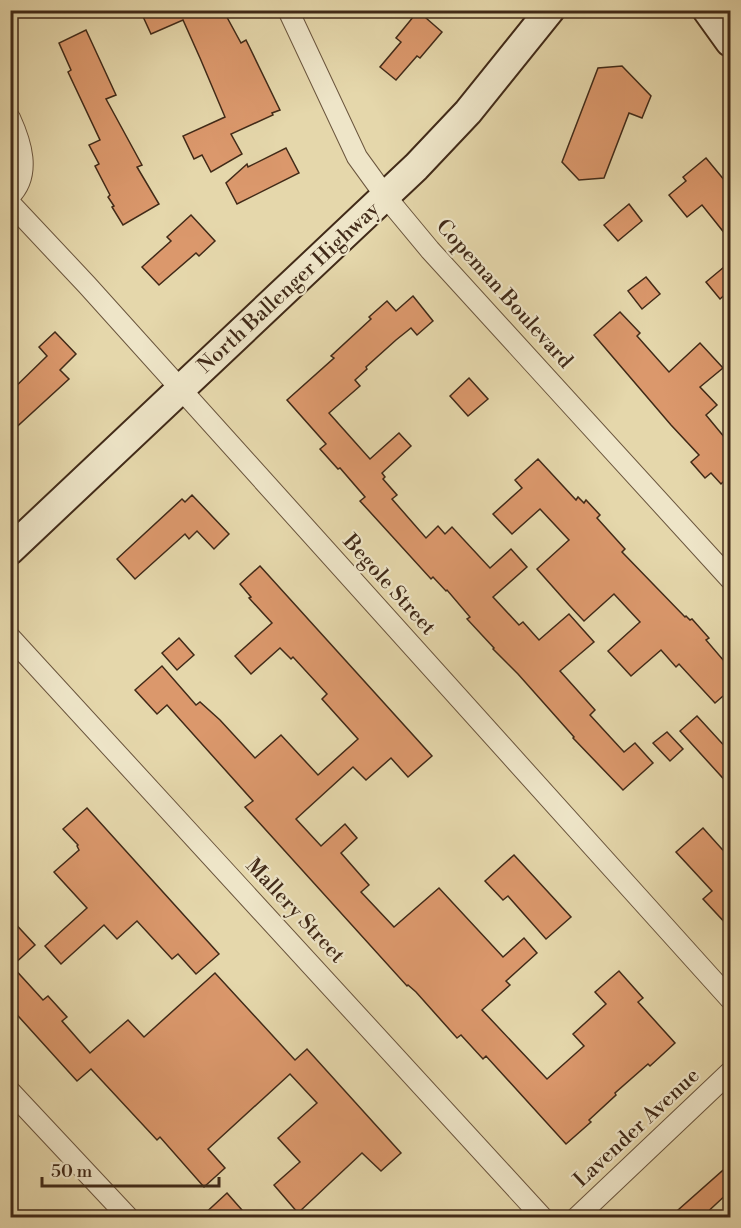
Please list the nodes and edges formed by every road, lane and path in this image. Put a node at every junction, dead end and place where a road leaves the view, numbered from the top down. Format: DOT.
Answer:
graph roads {
  1 [pos="288,10"];
  2 [pos="550,10"];
  3 [pos="707,10"];
  4 [pos="722,10"];
  5 [pos="730,41"];
  6 [pos="10,118"];
  7 [pos="10,196"];
  8 [pos="386,197"];
  9 [pos="10,203"];
  10 [pos="181,391"];
  11 [pos="10,550"];
  12 [pos="730,579"];
  13 [pos="10,638"];
  14 [pos="730,999"];
  15 [pos="730,1072"];
  16 [pos="10,1091"];
  17 [pos="129,1218"];
  18 [pos="543,1218"];
  19 [pos="576,1218"];
  1 -- 8 [label="street, Copeman Boulevard"];
  2 -- 8 [label="main road, North Ballenger Highway"];
  3 -- 5 [label="main road"];
  4 -- 5 [label="main road"];
  6 -- 7 [label="street"];
  8 -- 10 [label="main road, North Ballenger Highway"];
  8 -- 12 [label="street, Copeman Boulevard"];
  9 -- 10 [label="street, Begole Street"];
  10 -- 11 [label="main road, North Ballenger Highway"];
  10 -- 14 [label="street, Begole Street"];
  13 -- 18 [label="street, Mallery Street"];
  15 -- 19 [label="street, Lavender Avenue"];
  16 -- 17 [label="street"];
}
